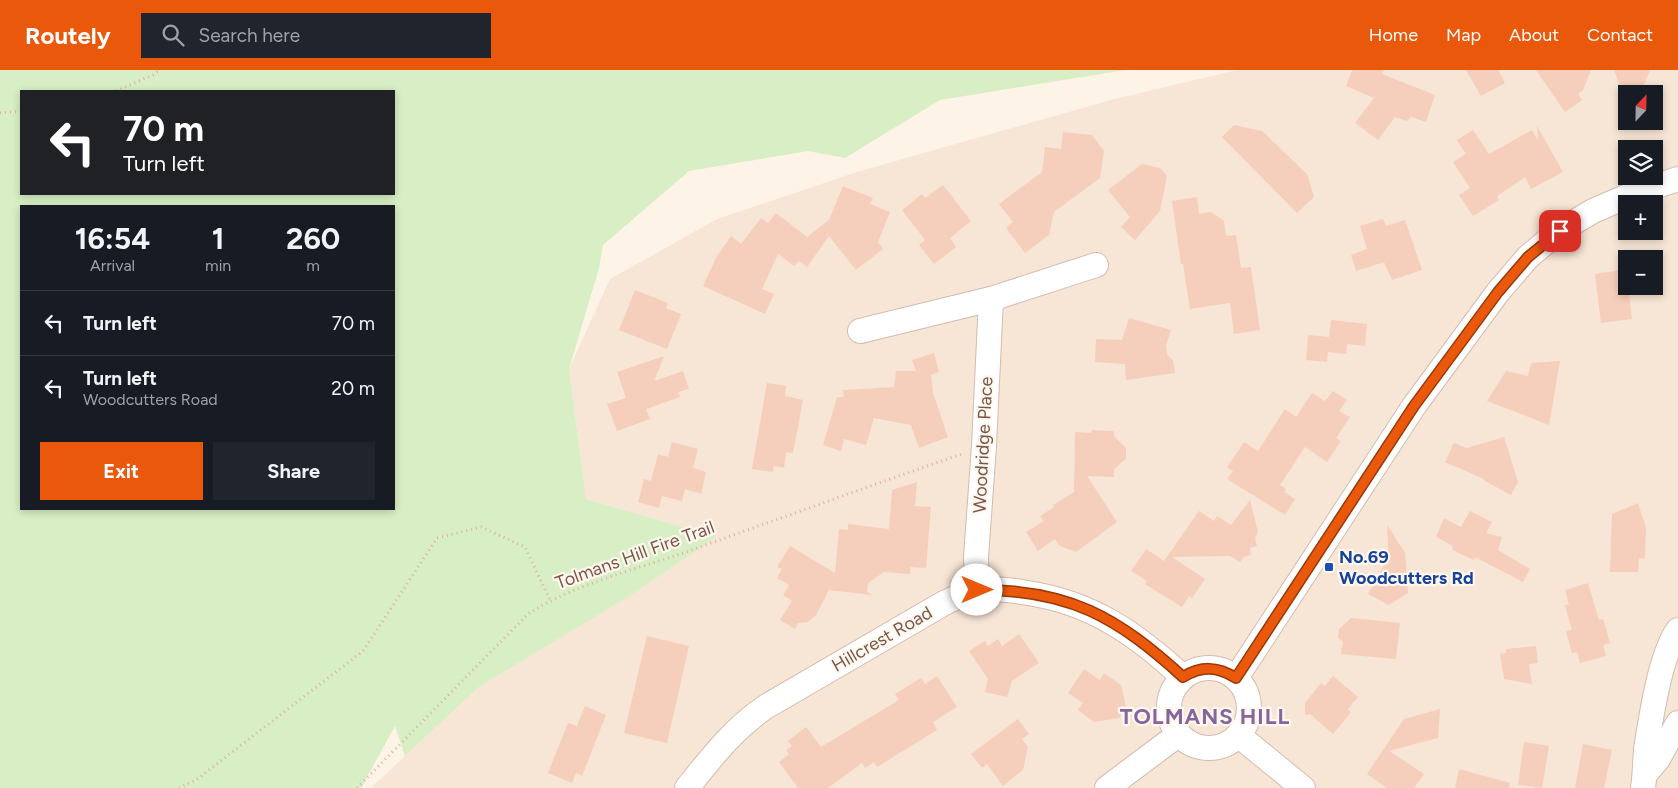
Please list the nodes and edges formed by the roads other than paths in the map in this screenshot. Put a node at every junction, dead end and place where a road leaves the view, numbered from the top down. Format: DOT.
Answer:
graph roads {
  1 [pos="1678,179"];
  2 [pos="1096,265"];
  3 [pos="991,299"];
  4 [pos="860,331"];
  5 [pos="977,590"];
  6 [pos="1678,630"];
  7 [pos="1183,677"];
  8 [pos="1236,678"];
  9 [pos="1678,723"];
  10 [pos="1178,734"];
  11 [pos="1238,735"];
  12 [pos="1644,781"];
  13 [pos="687,788"];
  14 [pos="1108,788"];
  15 [pos="1304,788"];
  1 -- 8 [label="street"];
  2 -- 3 [label="street"];
  3 -- 4 [label="street"];
  3 -- 5 [label="street, Woodridge Place"];
  5 -- 7 [label="street, Hillcrest Road"];
  5 -- 13 [label="street, Hillcrest Road"];
  6 -- 12 [label="street"];
  7 -- 8 [label="street"];
  7 -- 10 [label="street"];
  8 -- 11 [label="street"];
  9 -- 12 [label="street"];
  10 -- 11 [label="street"];
  10 -- 14 [label="street"];
  11 -- 15 [label="street"];
}
